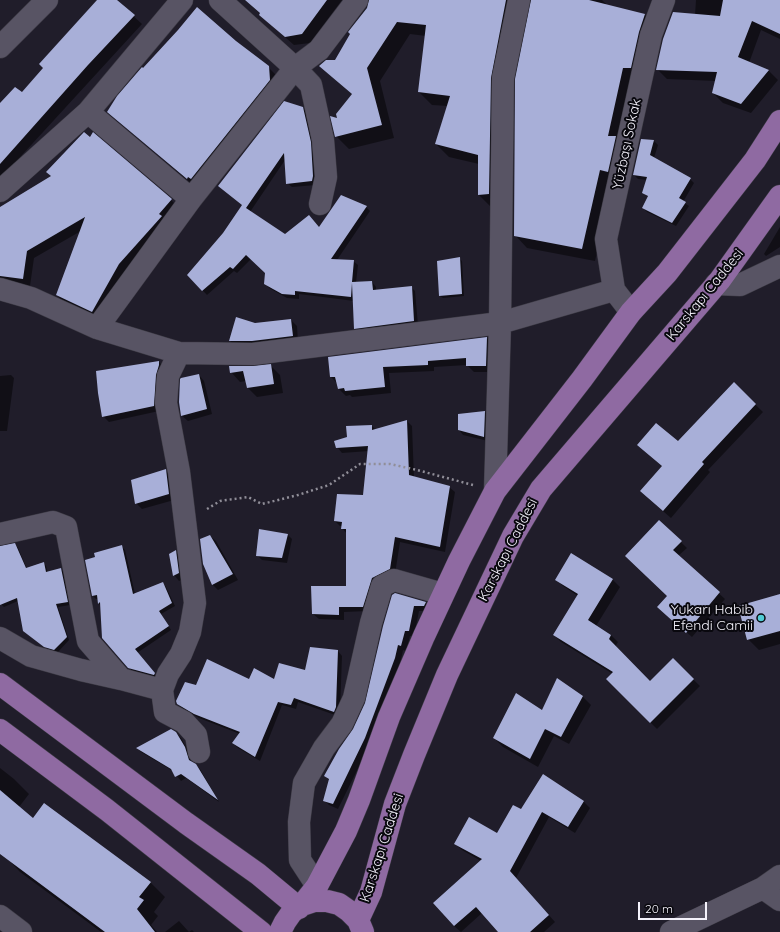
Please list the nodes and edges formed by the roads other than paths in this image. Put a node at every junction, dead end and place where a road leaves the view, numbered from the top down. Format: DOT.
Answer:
graph roads {
  1 [pos="47,0"];
  2 [pos="182,0"];
  3 [pos="220,0"];
  4 [pos="357,0"];
  5 [pos="519,0"];
  6 [pos="664,0"];
  7 [pos="0,47"];
  8 [pos="295,68"];
  9 [pos="88,112"];
  10 [pos="780,122"];
  11 [pos="0,191"];
  12 [pos="780,196"];
  13 [pos="191,199"];
  14 [pos="320,204"];
  15 [pos="780,266"];
  16 [pos="716,284"];
  17 [pos="0,289"];
  18 [pos="614,290"];
  19 [pos="631,312"];
  20 [pos="500,323"];
  21 [pos="98,328"];
  22 [pos="179,353"];
  23 [pos="495,491"];
  24 [pos="0,534"];
  25 [pos="443,594"];
  26 [pos="0,638"];
  27 [pos="88,641"];
  28 [pos="62,664"];
  29 [pos="122,679"];
  30 [pos="0,684"];
  31 [pos="162,690"];
  32 [pos="0,730"];
  33 [pos="199,752"];
  34 [pos="317,886"];
  35 [pos="774,888"];
  36 [pos="301,906"];
  37 [pos="0,916"];
  38 [pos="361,926"];
  39 [pos="21,932"];
  40 [pos="260,932"];
  41 [pos="280,932"];
  42 [pos="671,932"];
  1 -- 7 [label="street"];
  2 -- 9 [label="street"];
  3 -- 8 [label="street"];
  4 -- 8 [label="street"];
  5 -- 20 [label="street"];
  6 -- 18 [label="street, Yüzbaşı Sokak"];
  8 -- 13 [label="street"];
  8 -- 14 [label="street"];
  9 -- 11 [label="street"];
  9 -- 13 [label="street"];
  10 -- 19 [label="main road"];
  12 -- 16 [label="main road, Karskapı Caddesi"];
  13 -- 21 [label="street"];
  15 -- 16 [label="street"];
  16 -- 38 [label="main road, Karskapı Caddesi"];
  17 -- 21 [label="street"];
  18 -- 19 [label="street"];
  18 -- 20 [label="street"];
  19 -- 23 [label="main road"];
  20 -- 22 [label="street"];
  20 -- 23 [label="street"];
  21 -- 22 [label="street"];
  22 -- 31 [label="street"];
  23 -- 25 [label="main road"];
  24 -- 27 [label="street"];
  25 -- 34 [label="main road"];
  25 -- 34 [label="street"];
  26 -- 28 [label="street"];
  27 -- 28 [label="street"];
  27 -- 29 [label="street"];
  28 -- 29 [label="street"];
  29 -- 31 [label="street"];
  30 -- 36 [label="main road"];
  31 -- 33 [label="street"];
  32 -- 40 [label="main road"];
  34 -- 36 [label="main road"];
  35 -- 42 [label="street"];
  36 -- 38 [label="main road"];
  36 -- 41 [label="main road"];
  37 -- 39 [label="street"];
}
